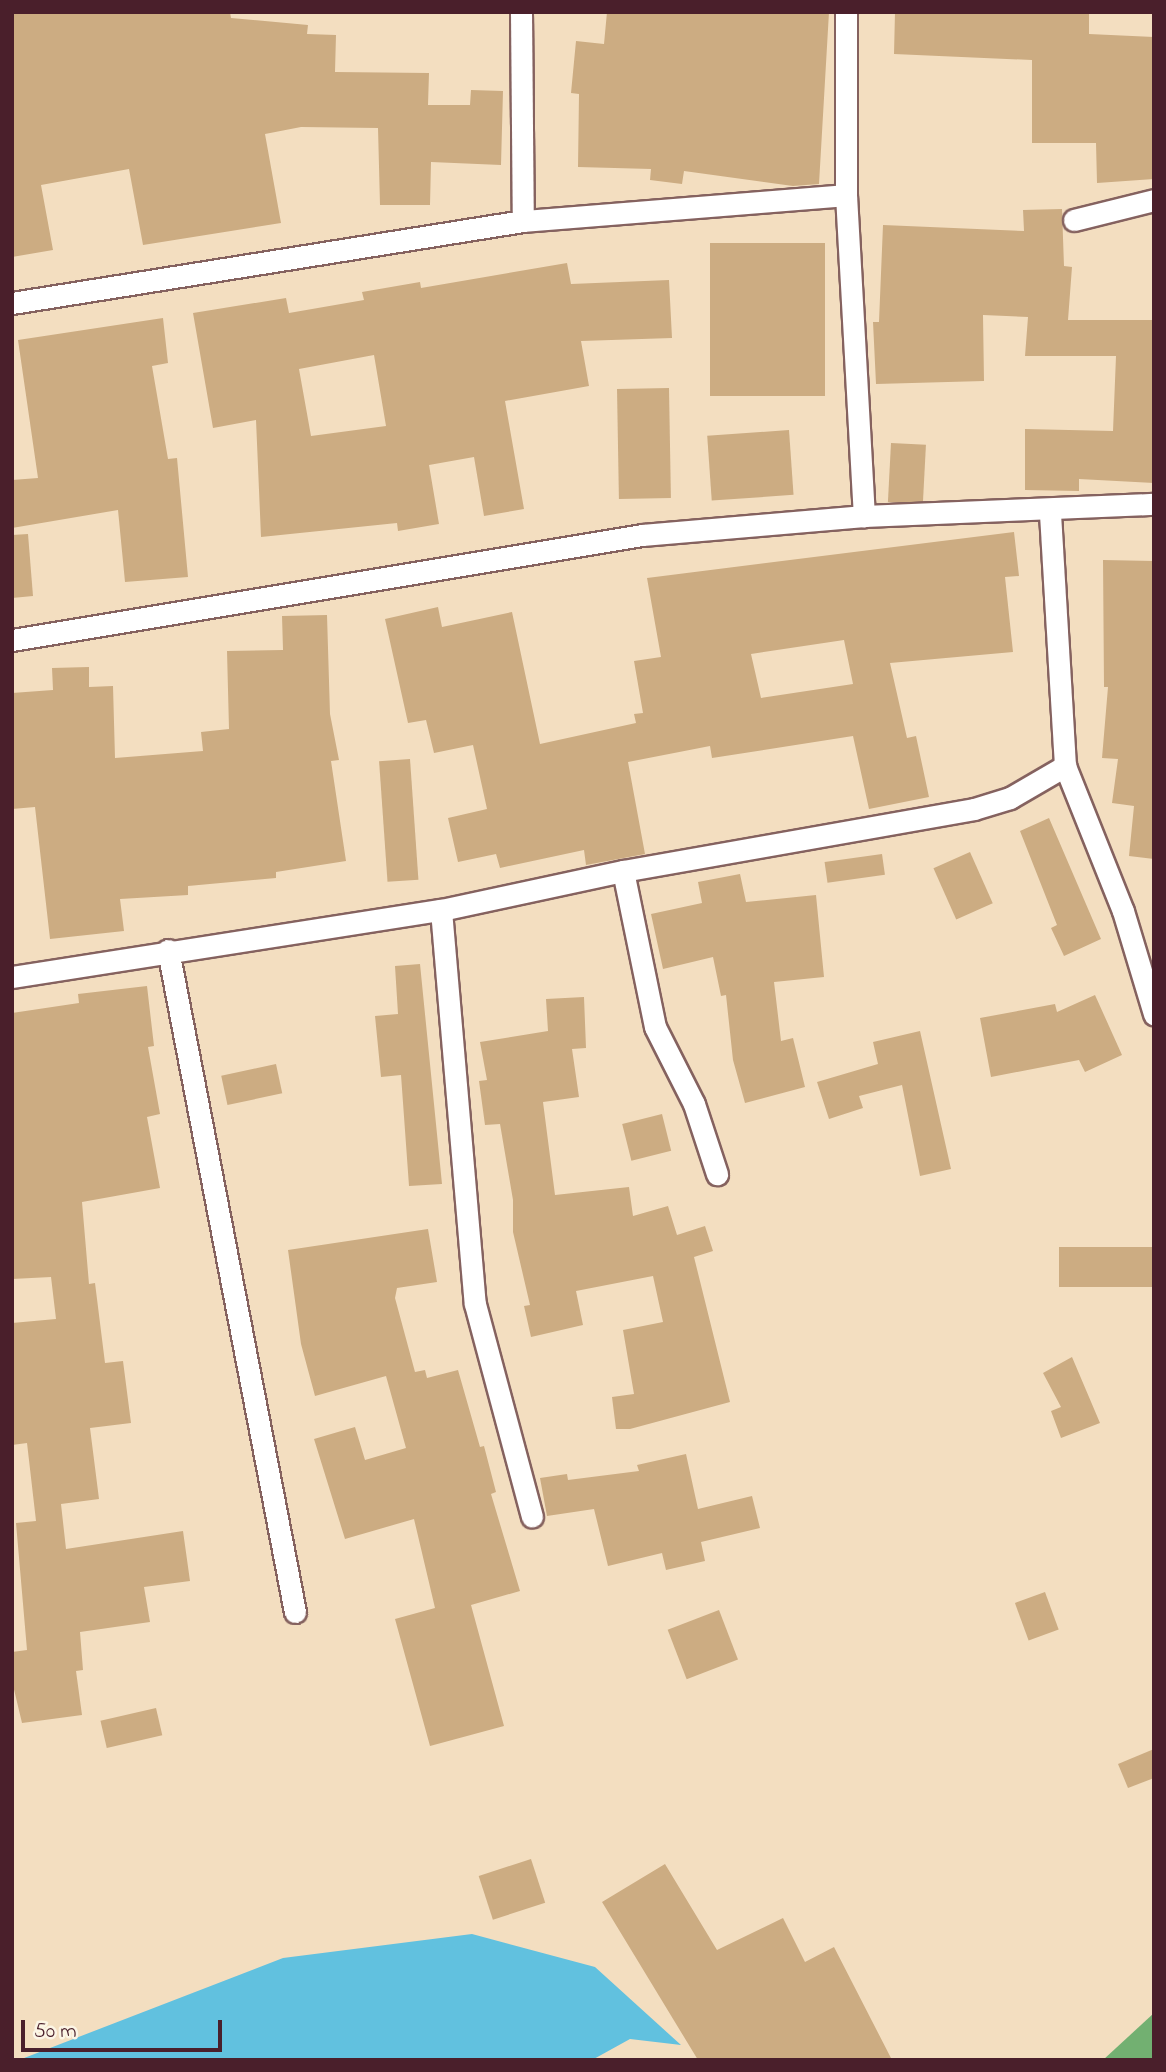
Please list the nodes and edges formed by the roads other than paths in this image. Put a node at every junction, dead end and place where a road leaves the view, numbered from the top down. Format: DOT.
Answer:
graph roads {
  1 [pos="521,12"];
  2 [pos="846,12"];
  3 [pos="846,195"];
  4 [pos="1154,200"];
  5 [pos="1074,220"];
  6 [pos="523,221"];
  7 [pos="12,303"];
  8 [pos="1154,503"];
  9 [pos="1050,510"];
  10 [pos="864,516"];
  11 [pos="12,640"];
  12 [pos="1065,766"];
  13 [pos="623,871"];
  14 [pos="441,910"];
  15 [pos="168,950"];
  16 [pos="12,977"];
  17 [pos="1154,1014"];
  18 [pos="717,1174"];
  19 [pos="532,1516"];
  20 [pos="295,1612"];
  1 -- 6 [label="street"];
  2 -- 3 [label="street"];
  3 -- 6 [label="street"];
  3 -- 10 [label="street"];
  4 -- 5 [label="street"];
  6 -- 7 [label="street"];
  8 -- 9 [label="street"];
  9 -- 10 [label="street"];
  9 -- 12 [label="street"];
  10 -- 11 [label="street"];
  12 -- 13 [label="street"];
  12 -- 17 [label="street"];
  13 -- 14 [label="street"];
  13 -- 18 [label="street"];
  14 -- 15 [label="street"];
  14 -- 19 [label="street"];
  15 -- 16 [label="street"];
  15 -- 20 [label="street"];
}
